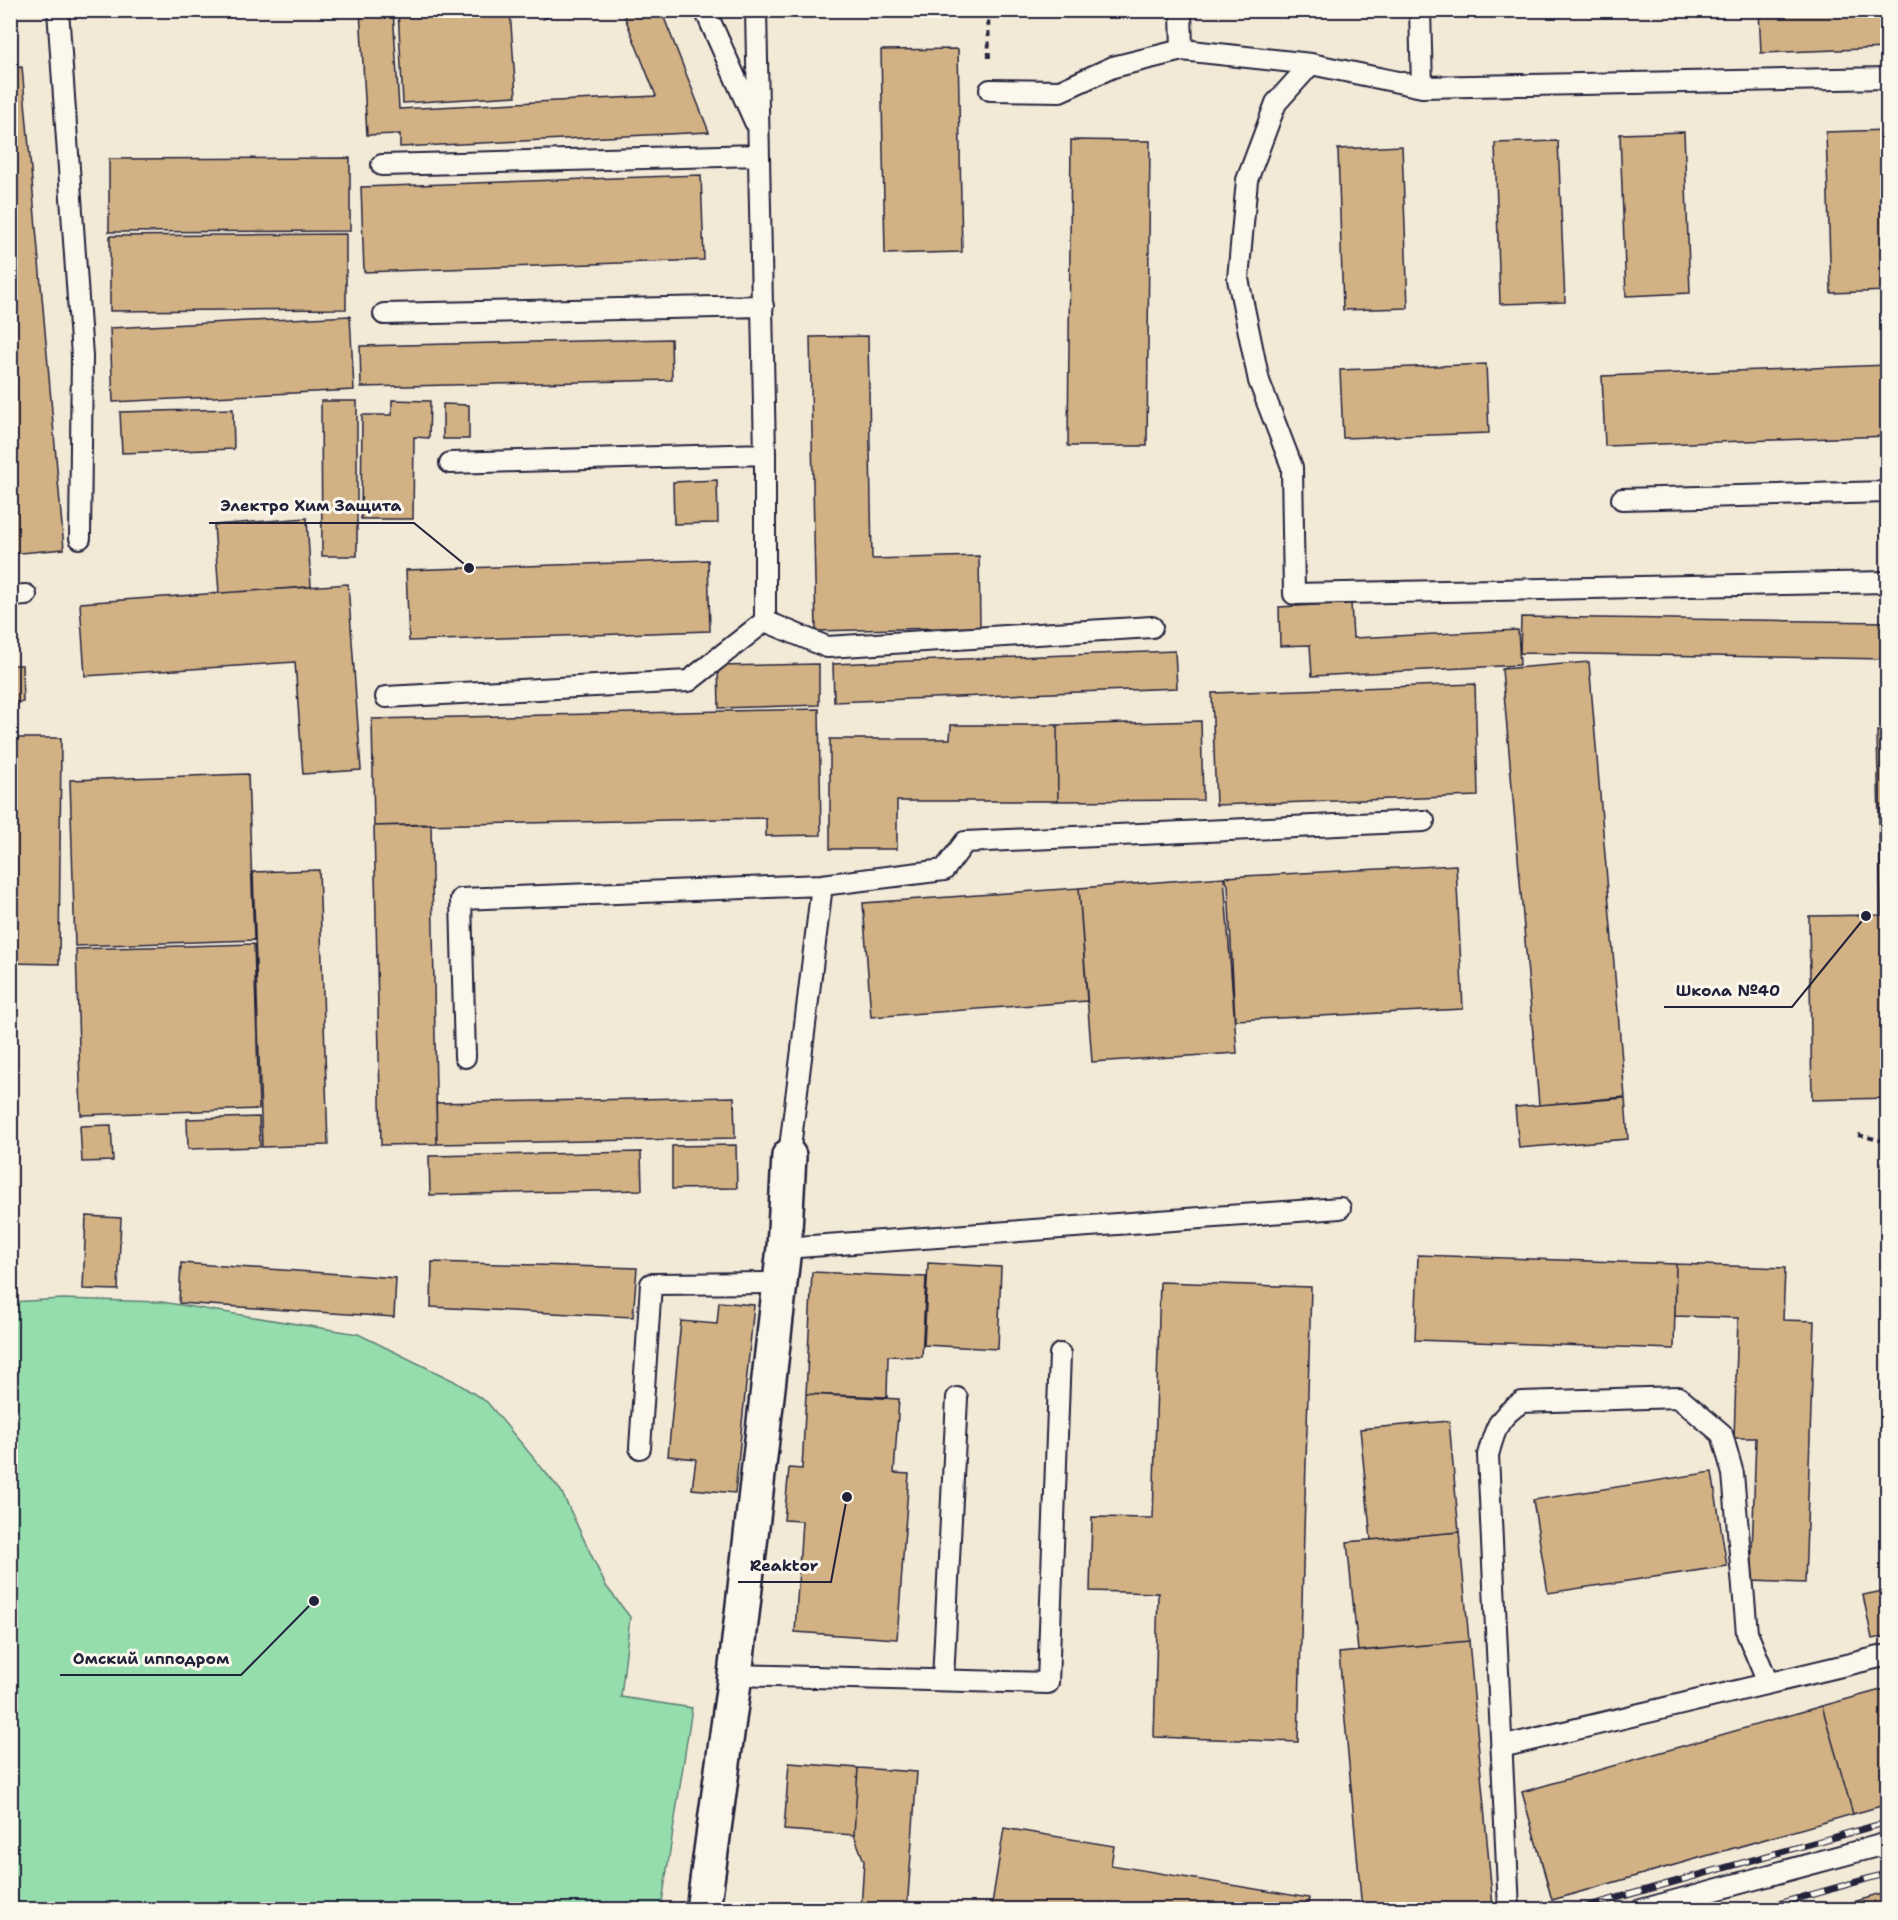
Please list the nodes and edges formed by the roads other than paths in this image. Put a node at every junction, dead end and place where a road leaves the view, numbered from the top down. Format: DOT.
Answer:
graph roads {
  1 [pos="58,10"];
  2 [pos="705,10"];
  3 [pos="756,10"];
  4 [pos="1182,10"];
  5 [pos="1420,10"];
  6 [pos="1182,50"];
  7 [pos="1311,64"];
  8 [pos="1887,78"];
  9 [pos="1422,87"];
  10 [pos="990,90"];
  11 [pos="759,130"];
  12 [pos="759,155"];
  13 [pos="382,165"];
  14 [pos="763,306"];
  15 [pos="384,314"];
  16 [pos="765,454"];
  17 [pos="450,463"];
  18 [pos="1887,492"];
  19 [pos="1622,499"];
  20 [pos="80,538"];
  21 [pos="1887,582"];
  22 [pos="765,621"];
  23 [pos="1152,627"];
  24 [pos="386,697"];
  25 [pos="1424,821"];
  26 [pos="822,885"];
  27 [pos="465,1057"];
  28 [pos="789,1156"];
  29 [pos="1340,1208"];
  30 [pos="784,1248"];
  31 [pos="780,1283"];
  32 [pos="1060,1354"];
  33 [pos="957,1398"];
  34 [pos="640,1448"];
  35 [pos="1887,1655"];
  36 [pos="735,1675"];
  37 [pos="943,1680"];
  38 [pos="1767,1683"];
  39 [pos="1501,1747"];
  40 [pos="1887,1843"];
  41 [pos="703,1910"];
  42 [pos="1509,1910"];
  43 [pos="1641,1910"];
  1 -- 20 [label="lane"];
  2 -- 11 [label="lane"];
  3 -- 11 [label="lane"];
  4 -- 6 [label="lane"];
  5 -- 9 [label="lane"];
  6 -- 7 [label="lane"];
  6 -- 10 [label="lane"];
  7 -- 9 [label="lane"];
  7 -- 21 [label="lane"];
  8 -- 9 [label="lane"];
  11 -- 12 [label="lane"];
  12 -- 13 [label="lane"];
  12 -- 14 [label="lane"];
  14 -- 15 [label="lane"];
  14 -- 16 [label="lane"];
  16 -- 17 [label="lane"];
  16 -- 22 [label="lane"];
  18 -- 19 [label="lane"];
  22 -- 23 [label="lane"];
  22 -- 24 [label="lane"];
  25 -- 26 [label="lane"];
  26 -- 27 [label="lane"];
  26 -- 28 [label="lane"];
  28 -- 30 [label="street"];
  29 -- 30 [label="lane"];
  30 -- 31 [label="street"];
  31 -- 34 [label="lane"];
  31 -- 36 [label="street"];
  32 -- 37 [label="lane"];
  33 -- 37 [label="lane"];
  35 -- 38 [label="lane"];
  36 -- 37 [label="lane"];
  36 -- 41 [label="street"];
  38 -- 39 [label="lane"];
  38 -- 39 [label="lane"];
  39 -- 42 [label="lane"];
  40 -- 43 [label="lane"];
}
